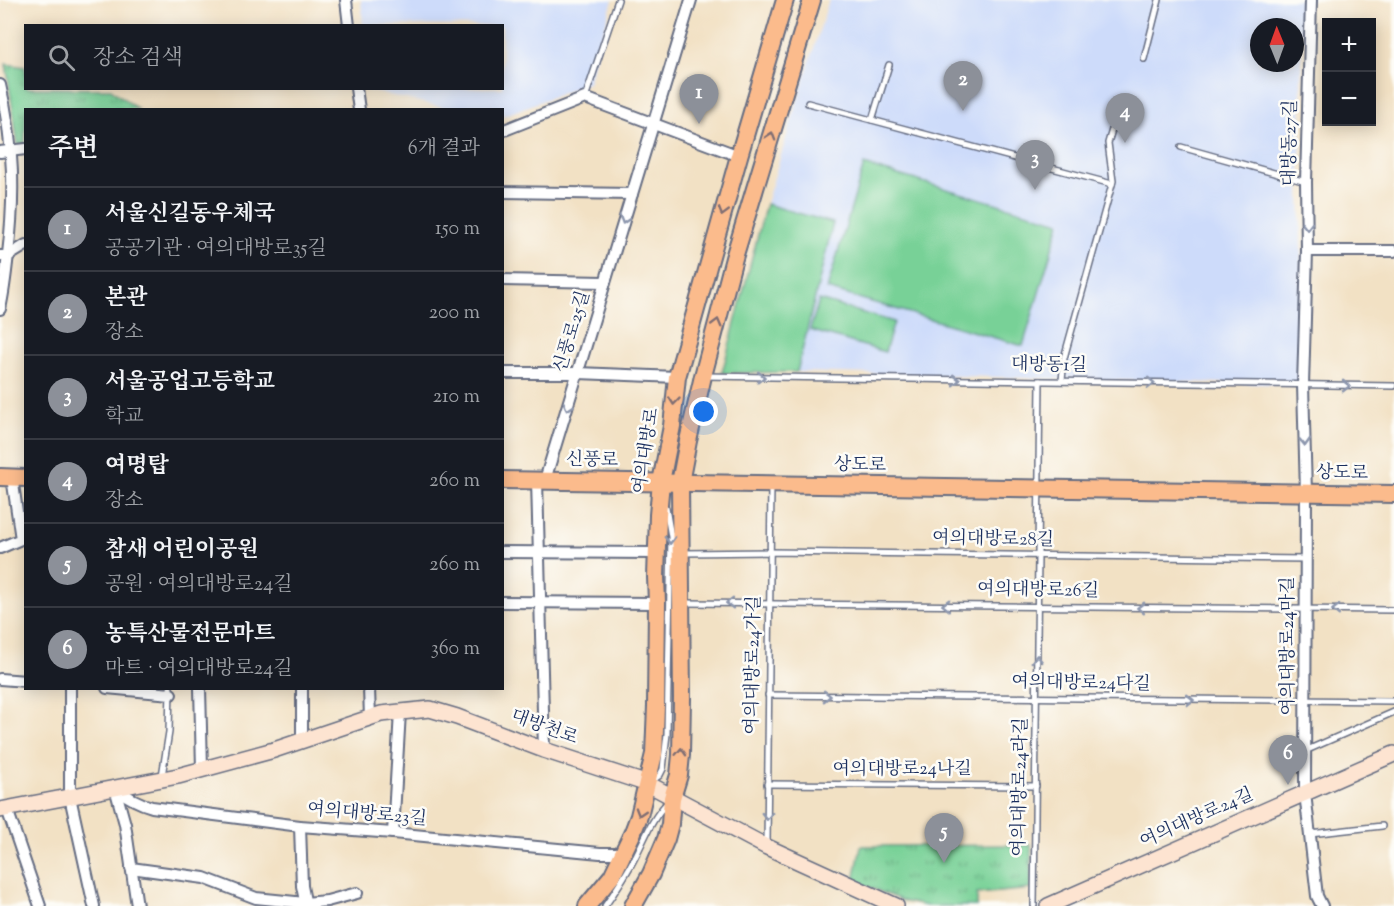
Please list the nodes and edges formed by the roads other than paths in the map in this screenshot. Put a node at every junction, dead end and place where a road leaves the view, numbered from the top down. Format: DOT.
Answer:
graph roads {
  1 [pos="346,0"];
  2 [pos="618,0"];
  3 [pos="691,0"];
  4 [pos="785,0"];
  5 [pos="812,0"];
  6 [pos="1159,0"];
  7 [pos="1311,0"];
  8 [pos="349,24"];
  9 [pos="1144,59"];
  10 [pos="890,64"];
  11 [pos="0,85"];
  12 [pos="356,90"];
  13 [pos="585,98"];
  14 [pos="808,103"];
  15 [pos="1139,107"];
  16 [pos="359,108"];
  17 [pos="872,120"];
  18 [pos="653,124"];
  19 [pos="504,130"];
  20 [pos="1181,147"];
  21 [pos="24,149"];
  22 [pos="6,151"];
  23 [pos="739,156"];
  24 [pos="1306,182"];
  25 [pos="1112,184"];
  26 [pos="504,192"];
  27 [pos="632,194"];
  28 [pos="24,245"];
  29 [pos="1307,251"];
  30 [pos="1394,251"];
  31 [pos="4,256"];
  32 [pos="504,280"];
  33 [pos="605,282"];
  34 [pos="0,309"];
  35 [pos="504,373"];
  36 [pos="578,373"];
  37 [pos="703,376"];
  38 [pos="677,377"];
  39 [pos="1040,381"];
  40 [pos="1062,381"];
  41 [pos="1303,386"];
  42 [pos="1394,386"];
  43 [pos="13,478"];
  44 [pos="504,480"];
  45 [pos="541,480"];
  46 [pos="661,482"];
  47 [pos="680,483"];
  48 [pos="771,484"];
  49 [pos="1038,488"];
  50 [pos="1306,493"];
  51 [pos="1394,494"];
  52 [pos="0,548"];
  53 [pos="504,552"];
  54 [pos="539,552"];
  55 [pos="770,552"];
  56 [pos="656,553"];
  57 [pos="681,553"];
  58 [pos="1038,555"];
  59 [pos="1306,559"];
  60 [pos="504,602"];
  61 [pos="540,602"];
  62 [pos="657,603"];
  63 [pos="682,603"];
  64 [pos="769,603"];
  65 [pos="1037,606"];
  66 [pos="1306,609"];
  67 [pos="1394,610"];
  68 [pos="0,679"];
  69 [pos="24,681"];
  70 [pos="70,690"];
  71 [pos="149,690"];
  72 [pos="200,690"];
  73 [pos="302,690"];
  74 [pos="369,690"];
  75 [pos="170,691"];
  76 [pos="768,695"];
  77 [pos="1036,698"];
  78 [pos="1305,701"];
  79 [pos="1394,701"];
  80 [pos="1394,711"];
  81 [pos="400,712"];
  82 [pos="370,718"];
  83 [pos="302,741"];
  84 [pos="544,750"];
  85 [pos="1305,751"];
  86 [pos="1394,754"];
  87 [pos="202,769"];
  88 [pos="161,779"];
  89 [pos="648,784"];
  90 [pos="767,784"];
  91 [pos="1036,786"];
  92 [pos="115,788"];
  93 [pos="1305,793"];
  94 [pos="70,797"];
  95 [pos="672,798"];
  96 [pos="3,810"];
  97 [pos="300,826"];
  98 [pos="1382,826"];
  99 [pos="393,833"];
  100 [pos="1310,834"];
  101 [pos="766,847"];
  102 [pos="623,853"];
  103 [pos="132,868"];
  104 [pos="357,893"];
  105 [pos="305,904"];
  106 [pos="40,906"];
  107 [pos="94,906"];
  108 [pos="137,906"];
  109 [pos="588,906"];
  110 [pos="605,906"];
  111 [pos="633,906"];
  112 [pos="896,906"];
  113 [pos="1034,906"];
  114 [pos="1048,906"];
  115 [pos="1322,906"];
  1 -- 8 [label="street"];
  2 -- 13 [label="lane"];
  3 -- 18 [label="street, 신풍로25길"];
  4 -- 23 [label="main road, 여의대방로"];
  37 -- 5 [label="main road, 여의대방로, one-way"];
  6 -- 9 [label="lane"];
  7 -- 24 [label="street, 대방동27길"];
  10 -- 17 [label="lane"];
  11 -- 22 [label="street"];
  12 -- 16 [label="street"];
  13 -- 18 [label="street"];
  13 -- 19 [label="street"];
  14 -- 17 [label="lane"];
  15 -- 25 [label="lane"];
  17 -- 25 [label="lane"];
  18 -- 23 [label="street"];
  18 -- 27 [label="street, 신풍로25길"];
  20 -- 24 [label="lane"];
  21 -- 22 [label="street"];
  22 -- 31 [label="street"];
  23 -- 38 [label="main road, 여의대방로, one-way"];
  24 -- 29 [label="street, 대방동27길, one-way"];
  25 -- 40 [label="lane"];
  26 -- 27 [label="street"];
  27 -- 33 [label="street, 신풍로25길, one-way"];
  28 -- 31 [label="street"];
  29 -- 30 [label="street"];
  29 -- 41 [label="street, 대방동27길"];
  31 -- 34 [label="street"];
  32 -- 33 [label="street"];
  33 -- 36 [label="street, 신풍로25길"];
  35 -- 36 [label="street"];
  36 -- 38 [label="street"];
  36 -- 45 [label="street, 신풍로25길, one-way"];
  37 -- 39 [label="lane, 대방동1길, one-way"];
  37 -- 47 [label="main road, 여의대방로"];
  38 -- 46 [label="main road, 여의대방로, one-way"];
  39 -- 40 [label="lane, 대방동1길"];
  39 -- 49 [label="lane"];
  40 -- 41 [label="lane, 대방동1길, one-way"];
  41 -- 42 [label="lane, 대방동1길, one-way"];
  41 -- 50 [label="street, 대방동27길, one-way"];
  43 -- 52 [label="street"];
  44 -- 45 [label="main road, 신풍로"];
  45 -- 46 [label="main road, 신풍로"];
  45 -- 54 [label="street, 신풍로25길"];
  46 -- 47 [label="main road, 신풍로"];
  46 -- 56 [label="main road, 여의대방로"];
  46 -- 89 [label="lane, one-way"];
  47 -- 48 [label="main road, 상도로"];
  47 -- 57 [label="main road, 여의대방로"];
  48 -- 49 [label="main road, 상도로"];
  48 -- 55 [label="lane, 여의대방로24가길"];
  49 -- 50 [label="main road, 상도로"];
  49 -- 58 [label="lane, 여의대방로24라길"];
  50 -- 51 [label="main road, 상도로"];
  50 -- 59 [label="street, 여의대방로24마길"];
  53 -- 54 [label="street"];
  54 -- 56 [label="street"];
  54 -- 61 [label="street, 신풍로25길"];
  55 -- 57 [label="lane, 여의대방로28길"];
  55 -- 58 [label="lane, 여의대방로28길"];
  55 -- 64 [label="lane, 여의대방로24가길"];
  56 -- 62 [label="main road, 여의대방로"];
  57 -- 63 [label="main road, 여의대방로"];
  58 -- 59 [label="lane, 여의대방로28길"];
  58 -- 65 [label="lane, 여의대방로24라길"];
  59 -- 66 [label="street, 여의대방로24마길"];
  60 -- 61 [label="street"];
  61 -- 62 [label="street"];
  61 -- 84 [label="street, 신풍로25길"];
  62 -- 89 [label="main road, 여의대방로"];
  64 -- 63 [label="lane, 여의대방로26길, one-way"];
  95 -- 63 [label="main road, 여의대방로, one-way"];
  65 -- 64 [label="lane, 여의대방로26길, one-way"];
  64 -- 76 [label="lane, 여의대방로24가길"];
  66 -- 65 [label="lane, 여의대방로26길, one-way"];
  77 -- 65 [label="lane, 여의대방로24라길, one-way"];
  67 -- 66 [label="lane, 여의대방로26길, one-way"];
  66 -- 78 [label="street, 여의대방로24마길"];
  68 -- 69 [label="street"];
  70 -- 94 [label="street"];
  71 -- 75 [label="street"];
  72 -- 87 [label="street"];
  73 -- 83 [label="street"];
  74 -- 82 [label="street"];
  75 -- 88 [label="lane"];
  76 -- 77 [label="lane, 여의대방로24다길, one-way"];
  76 -- 90 [label="lane, 여의대방로24가길"];
  77 -- 78 [label="lane, 여의대방로24다길, one-way"];
  77 -- 91 [label="lane, 여의대방로24라길"];
  78 -- 79 [label="lane, 여의대방로24다길"];
  78 -- 85 [label="street, 여의대방로24마길"];
  80 -- 85 [label="lane"];
  81 -- 82 [label="main road, 대방천로"];
  81 -- 84 [label="main road, 대방천로"];
  81 -- 99 [label="street"];
  82 -- 83 [label="main road, 대방천로"];
  83 -- 87 [label="main road, 대방천로"];
  84 -- 89 [label="main road, 대방천로"];
  85 -- 93 [label="street, 여의대방로24마길"];
  86 -- 93 [label="main road, 여의대방로24길"];
  87 -- 88 [label="main road, 대방천로"];
  88 -- 92 [label="main road, 대방천로"];
  89 -- 95 [label="main road, 대방천로"];
  89 -- 102 [label="main road, 여의대방로, one-way"];
  90 -- 91 [label="lane, 여의대방로24나길"];
  90 -- 101 [label="lane, 여의대방로24가길, one-way"];
  91 -- 113 [label="lane, 여의대방로24라길"];
  92 -- 94 [label="main road, 대방천로"];
  92 -- 97 [label="street, 여의대방로23길"];
  92 -- 103 [label="street"];
  93 -- 100 [label="street, 여의대방로24마길"];
  93 -- 114 [label="main road, 여의대방로24길"];
  94 -- 96 [label="main road, 대방천로"];
  94 -- 107 [label="street"];
  95 -- 101 [label="main road"];
  95 -- 110 [label="lane"];
  95 -- 111 [label="main road, 여의대방로"];
  96 -- 106 [label="street"];
  97 -- 99 [label="street, 여의대방로23길"];
  97 -- 105 [label="street"];
  98 -- 100 [label="lane"];
  99 -- 102 [label="street, 여의대방로23길"];
  100 -- 115 [label="street, 여의대방로24마길"];
  101 -- 112 [label="main road"];
  102 -- 109 [label="main road, 여의대방로"];
  103 -- 105 [label="street"];
  103 -- 108 [label="street"];
  104 -- 105 [label="street"];
}
